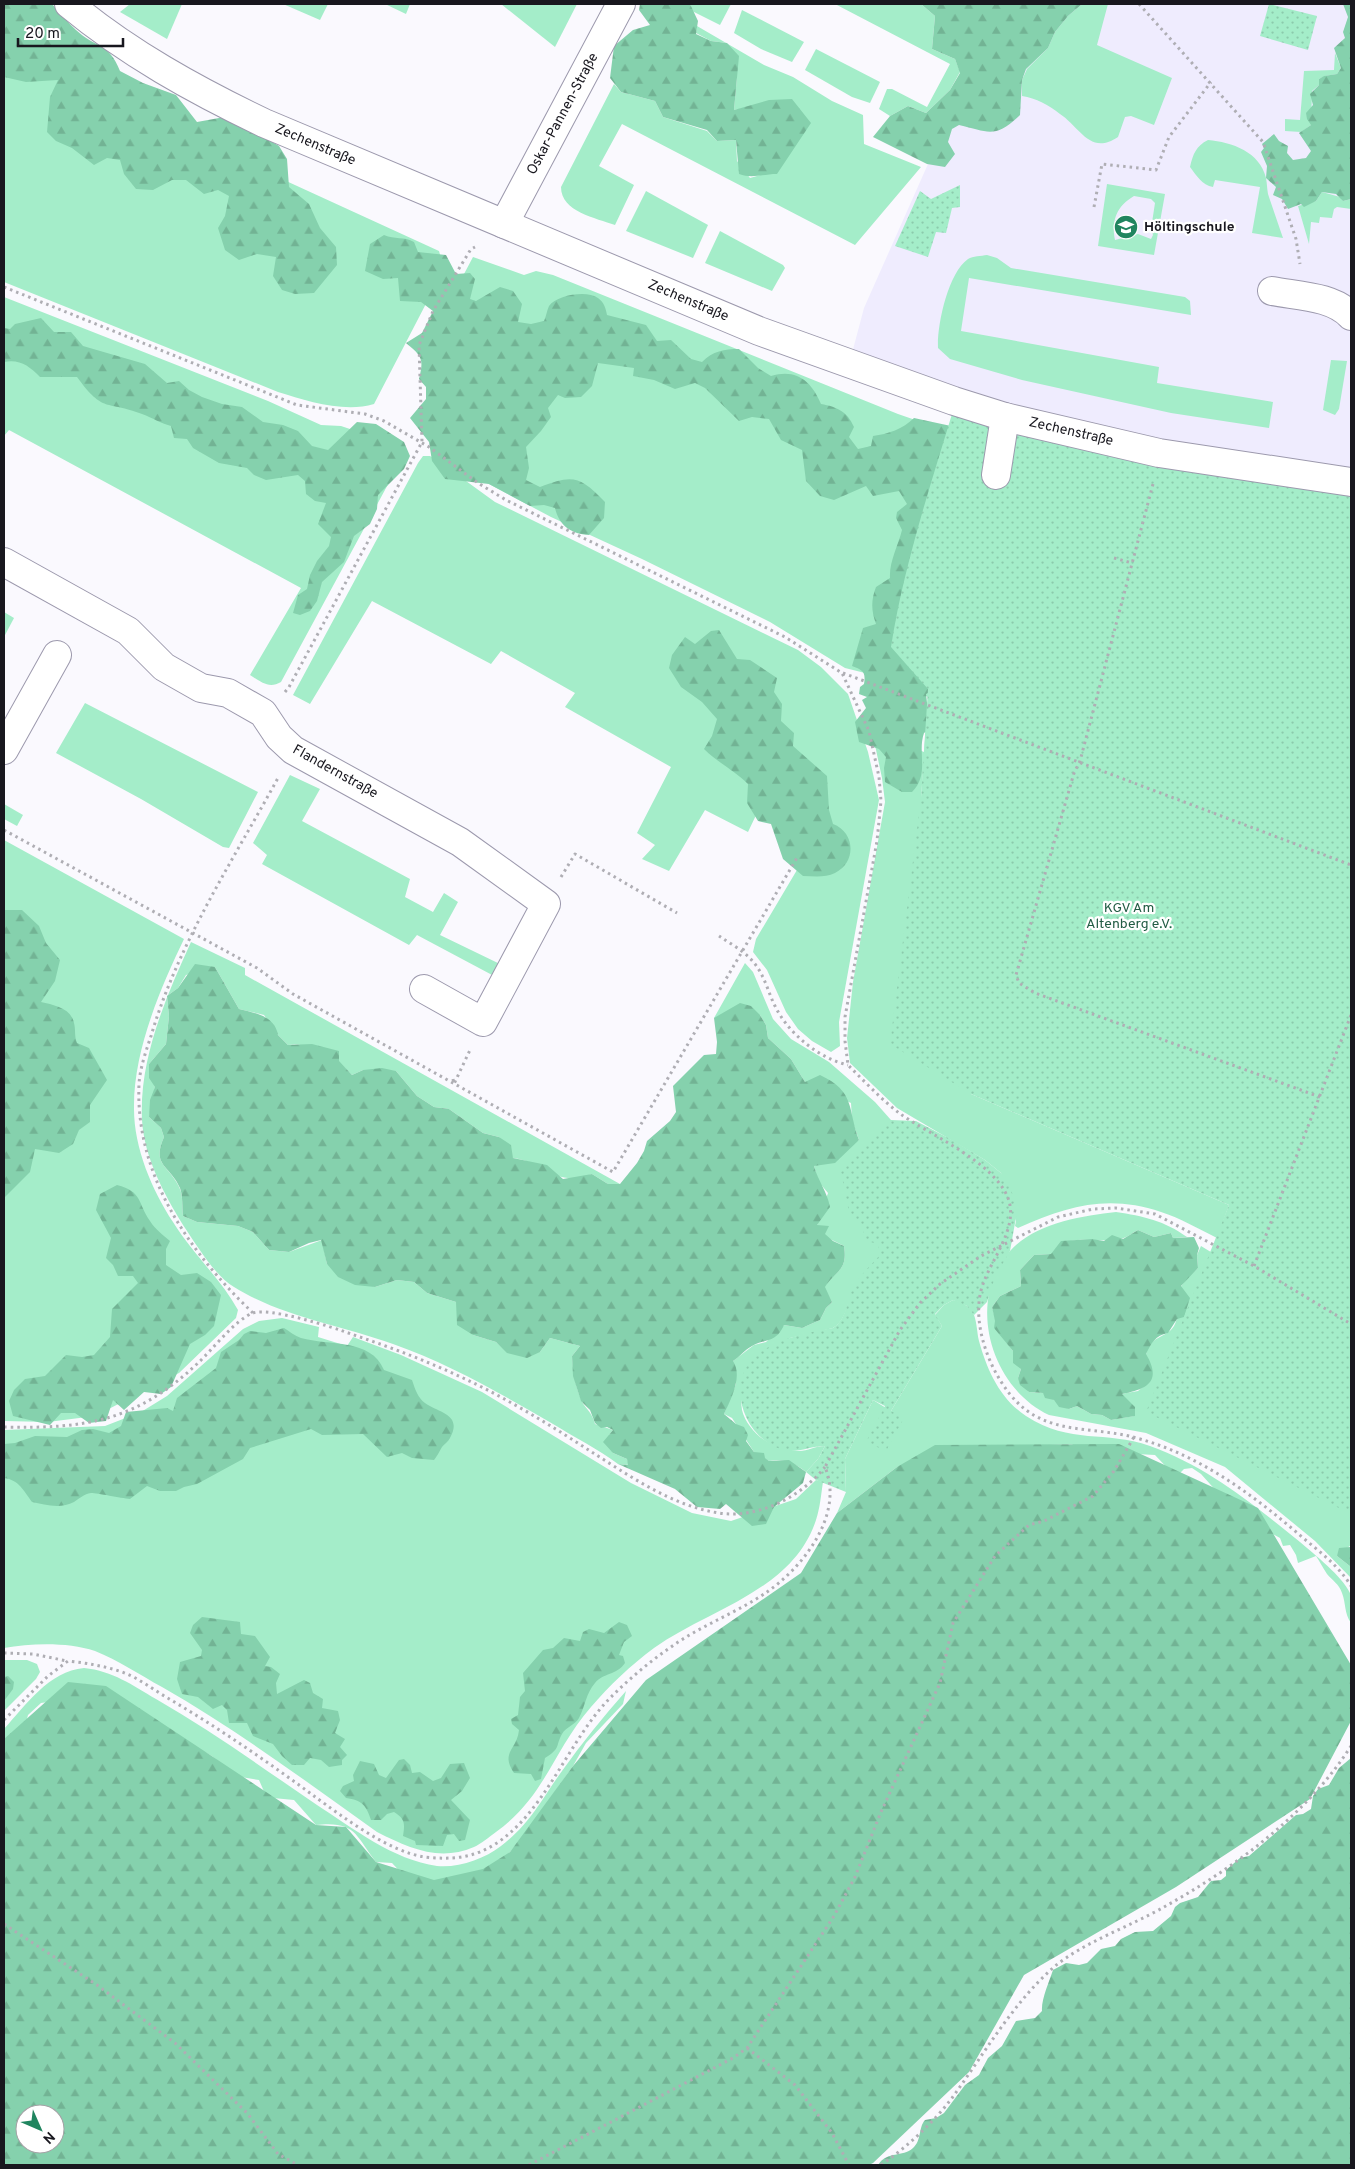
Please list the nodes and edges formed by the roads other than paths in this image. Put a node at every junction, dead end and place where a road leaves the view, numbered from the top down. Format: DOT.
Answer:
graph roads {
  1 [pos="69,4"];
  2 [pos="621,4"];
  3 [pos="504,224"];
  4 [pos="1272,291"];
  5 [pos="1351,316"];
  6 [pos="1005,417"];
  7 [pos="996,475"];
  8 [pos="1351,477"];
  9 [pos="4,562"];
  10 [pos="57,655"];
  11 [pos="4,750"];
  12 [pos="424,989"];
  1 -- 3 [label="street, Zechenstraße"];
  2 -- 3 [label="street, Oskar-Pannen-Straße"];
  3 -- 6 [label="street, Zechenstraße"];
  4 -- 5 [label="street"];
  6 -- 7 [label="street"];
  6 -- 8 [label="street, Zechenstraße"];
  9 -- 12 [label="street, Flandernstraße"];
  10 -- 11 [label="street"];
}
